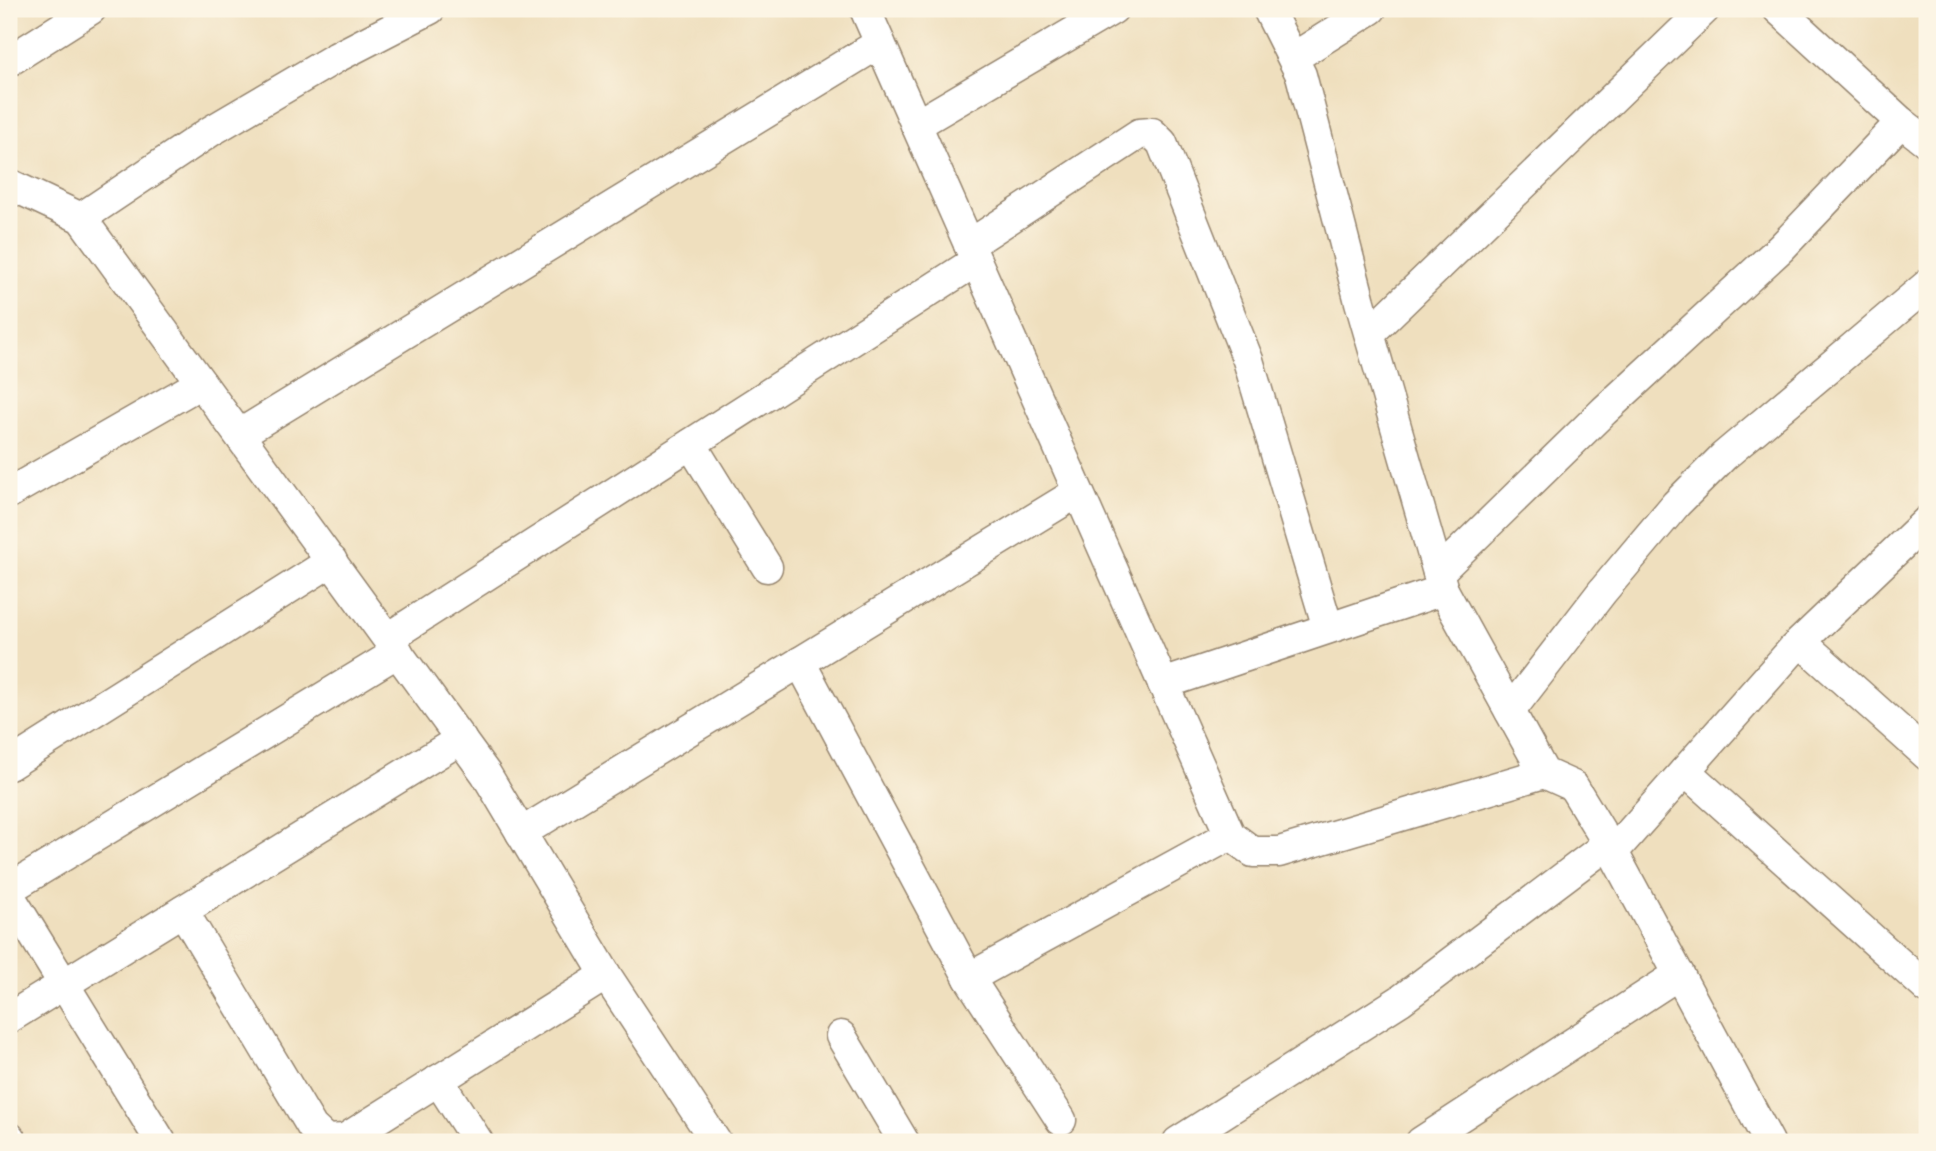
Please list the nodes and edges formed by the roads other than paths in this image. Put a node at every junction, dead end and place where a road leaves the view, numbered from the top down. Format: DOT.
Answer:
graph roads {
  1 [pos="91,9"];
  2 [pos="430,9"];
  3 [pos="865,9"];
  4 [pos="1113,9"];
  5 [pos="1268,9"];
  6 [pos="1371,9"];
  7 [pos="1705,9"];
  8 [pos="1778,9"];
  9 [pos="880,43"];
  10 [pos="1293,58"];
  11 [pos="9,61"];
  12 [pos="1901,122"];
  13 [pos="916,125"];
  14 [pos="1927,142"];
  15 [pos="9,184"];
  16 [pos="81,218"];
  17 [pos="972,253"];
  18 [pos="1927,285"];
  19 [pos="1370,333"];
  20 [pos="201,383"];
  21 [pos="240,434"];
  22 [pos="691,444"];
  23 [pos="13,483"];
  24 [pos="1078,492"];
  25 [pos="1927,521"];
  26 [pos="332,561"];
  27 [pos="767,567"];
  28 [pos="1440,581"];
  29 [pos="1328,628"];
  30 [pos="1801,642"];
  31 [pos="393,645"];
  32 [pos="800,662"];
  33 [pos="1163,684"];
  34 [pos="1510,711"];
  35 [pos="461,739"];
  36 [pos="1927,755"];
  37 [pos="9,765"];
  38 [pos="1685,771"];
  39 [pos="1544,773"];
  40 [pos="521,833"];
  41 [pos="1230,835"];
  42 [pos="1611,848"];
  43 [pos="9,889"];
  44 [pos="9,895"];
  45 [pos="183,911"];
  46 [pos="1679,974"];
  47 [pos="606,975"];
  48 [pos="970,978"];
  49 [pos="63,985"];
  50 [pos="1927,988"];
  51 [pos="9,1018"];
  52 [pos="841,1036"];
  53 [pos="438,1080"];
  54 [pos="1061,1120"];
  55 [pos="9,1137"];
  56 [pos="1764,1141"];
  57 [pos="12,1142"];
  58 [pos="161,1142"];
  59 [pos="478,1142"];
  60 [pos="716,1142"];
  61 [pos="904,1142"];
  62 [pos="1178,1142"];
  63 [pos="1422,1142"];
  1 -- 11 [label="street"];
  2 -- 16 [label="street"];
  3 -- 9 [label="street"];
  4 -- 13 [label="street"];
  5 -- 10 [label="street"];
  6 -- 10 [label="street"];
  7 -- 19 [label="street"];
  8 -- 12 [label="street"];
  9 -- 13 [label="street"];
  9 -- 21 [label="street"];
  10 -- 19 [label="street"];
  12 -- 14 [label="street"];
  12 -- 28 [label="street"];
  13 -- 17 [label="street"];
  15 -- 16 [label="street"];
  16 -- 20 [label="street"];
  17 -- 22 [label="street"];
  17 -- 24 [label="street"];
  17 -- 29 [label="street"];
  18 -- 34 [label="street"];
  19 -- 28 [label="street"];
  20 -- 21 [label="street"];
  20 -- 23 [label="street"];
  21 -- 26 [label="street"];
  22 -- 27 [label="street"];
  22 -- 31 [label="street"];
  24 -- 32 [label="street"];
  24 -- 33 [label="street"];
  25 -- 30 [label="street"];
  26 -- 31 [label="street"];
  26 -- 37 [label="street"];
  28 -- 29 [label="street"];
  28 -- 34 [label="street"];
  29 -- 33 [label="street"];
  30 -- 36 [label="street"];
  30 -- 38 [label="street"];
  31 -- 35 [label="street"];
  31 -- 43 [label="street"];
  32 -- 40 [label="street"];
  32 -- 48 [label="street"];
  33 -- 41 [label="street"];
  34 -- 39 [label="street"];
  35 -- 40 [label="street"];
  35 -- 45 [label="street"];
  38 -- 42 [label="street"];
  38 -- 50 [label="street"];
  39 -- 41 [label="street"];
  39 -- 42 [label="street"];
  40 -- 47 [label="street"];
  41 -- 48 [label="street"];
  42 -- 46 [label="street"];
  42 -- 62 [label="street"];
  44 -- 49 [label="street"];
  45 -- 49 [label="street"];
  45 -- 53 [label="street"];
  46 -- 56 [label="street"];
  46 -- 63 [label="street"];
  47 -- 53 [label="street"];
  47 -- 60 [label="street"];
  48 -- 54 [label="street"];
  49 -- 51 [label="street"];
  49 -- 58 [label="street"];
  52 -- 61 [label="street"];
  53 -- 59 [label="street"];
  55 -- 57 [label="street"];
}
